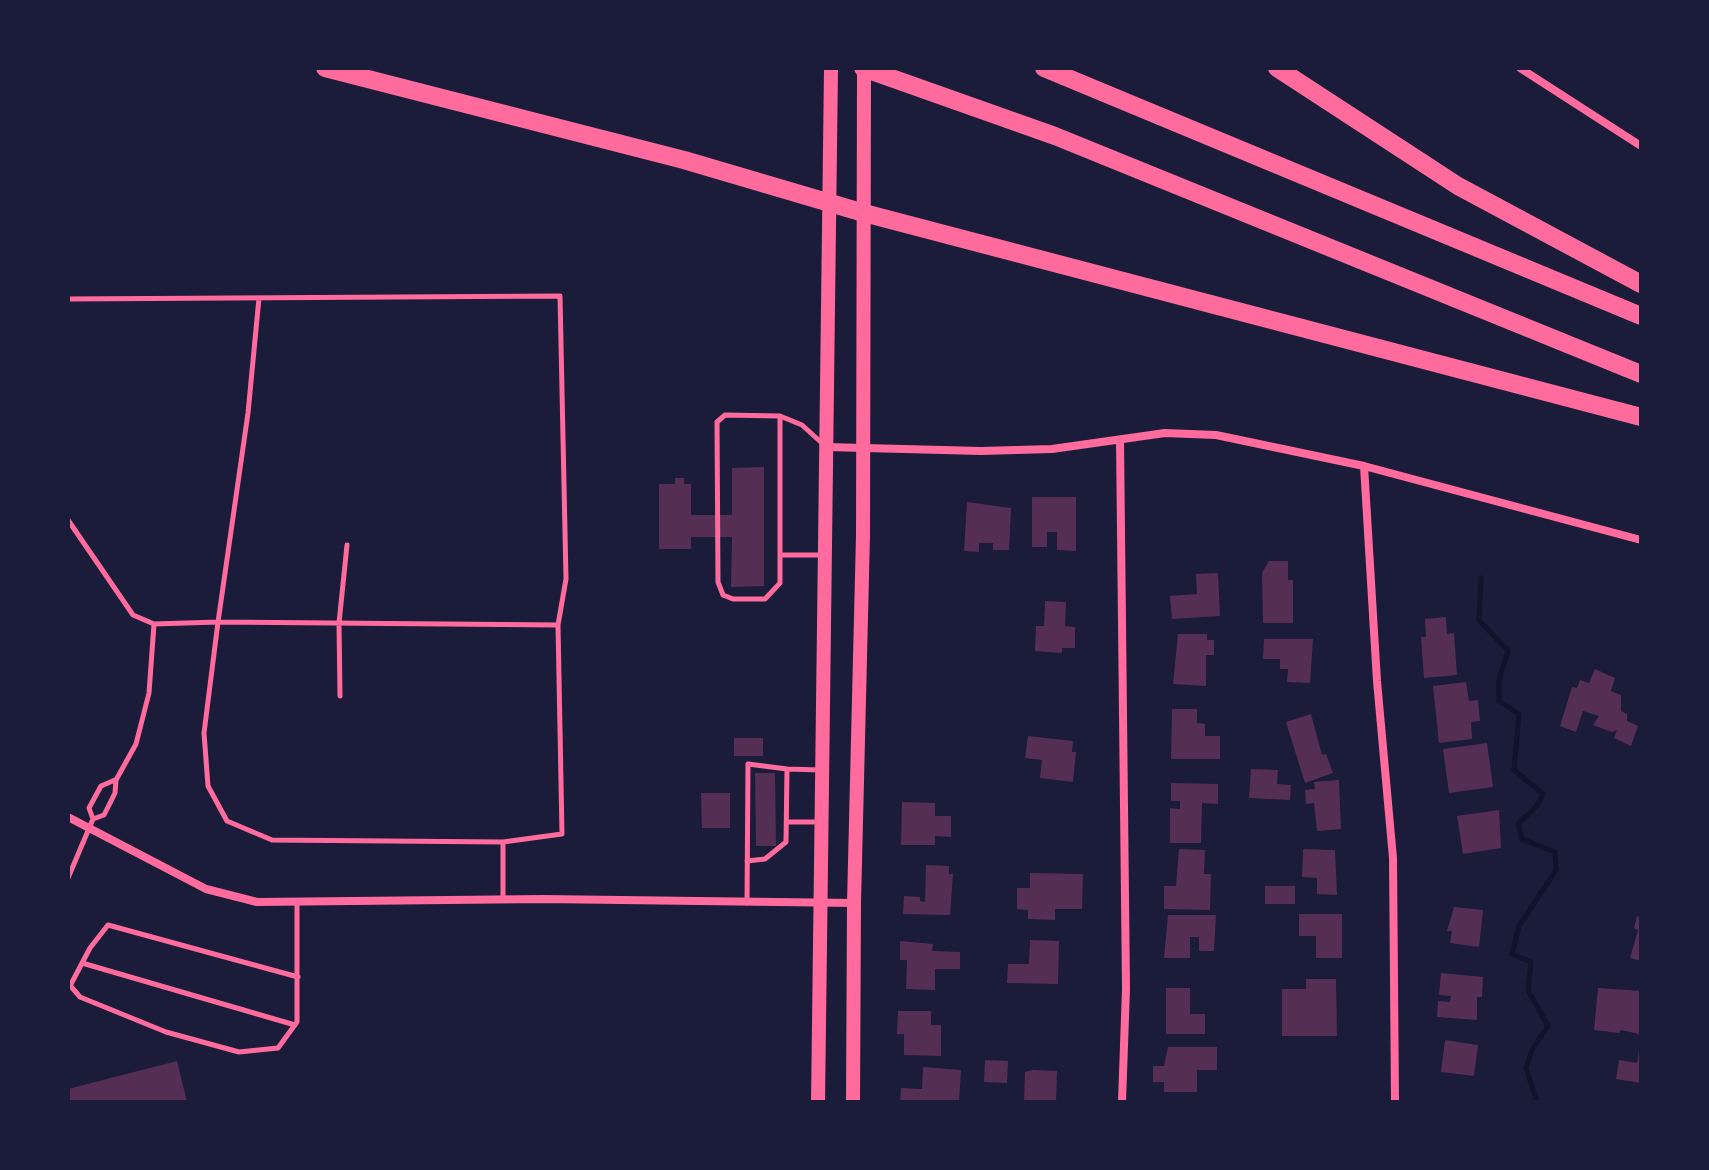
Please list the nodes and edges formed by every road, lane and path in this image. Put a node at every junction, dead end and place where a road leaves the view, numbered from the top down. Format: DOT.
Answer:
graph roads {
  1 [pos="325,68"];
  2 [pos="831,68"];
  3 [pos="864,68"];
  4 [pos="1044,68"];
  5 [pos="1277,68"];
  6 [pos="1520,68"];
  7 [pos="1641,146"];
  8 [pos="831,203"];
  9 [pos="864,213"];
  10 [pos="1641,284"];
  11 [pos="259,298"];
  12 [pos="68,299"];
  13 [pos="1641,316"];
  14 [pos="1641,374"];
  15 [pos="780,416"];
  16 [pos="1641,417"];
  17 [pos="1120,440"];
  18 [pos="826,447"];
  19 [pos="862,447"];
  20 [pos="1364,466"];
  21 [pos="68,520"];
  22 [pos="1641,540"];
  23 [pos="347,545"];
  24 [pos="780,555"];
  25 [pos="826,555"];
  26 [pos="218,622"];
  27 [pos="339,623"];
  28 [pos="154,624"];
  29 [pos="558,625"];
  30 [pos="340,696"];
  31 [pos="787,769"];
  32 [pos="822,770"];
  33 [pos="116,780"];
  34 [pos="68,817"];
  35 [pos="787,822"];
  36 [pos="820,822"];
  37 [pos="91,823"];
  38 [pos="503,842"];
  39 [pos="747,861"];
  40 [pos="68,878"];
  41 [pos="503,899"];
  42 [pos="819,902"];
  43 [pos="297,903"];
  44 [pos="854,903"];
  45 [pos="747,904"];
  46 [pos="82,963"];
  47 [pos="298,977"];
  48 [pos="69,984"];
  49 [pos="295,1025"];
  50 [pos="818,1102"];
  51 [pos="853,1102"];
  52 [pos="1122,1102"];
  53 [pos="1395,1102"];
  1 -- 8 [label="highway"];
  2 -- 8 [label="main road"];
  3 -- 9 [label="main road"];
  3 -- 14 [label="highway"];
  4 -- 13 [label="highway"];
  5 -- 10 [label="highway"];
  6 -- 7 [label="street"];
  8 -- 9 [label="highway"];
  8 -- 18 [label="main road"];
  9 -- 16 [label="highway"];
  9 -- 19 [label="main road"];
  11 -- 12 [label="lane"];
  11 -- 26 [label="lane"];
  11 -- 29 [label="lane"];
  15 -- 18 [label="lane"];
  15 -- 24 [label="lane"];
  15 -- 24 [label="lane"];
  17 -- 19 [label="street"];
  17 -- 20 [label="street"];
  17 -- 52 [label="street"];
  18 -- 19 [label="street"];
  18 -- 25 [label="main road"];
  19 -- 44 [label="main road"];
  20 -- 22 [label="street"];
  20 -- 53 [label="street"];
  21 -- 28 [label="lane"];
  23 -- 27 [label="lane"];
  24 -- 25 [label="lane"];
  25 -- 32 [label="main road"];
  26 -- 27 [label="lane"];
  26 -- 28 [label="lane"];
  26 -- 38 [label="lane"];
  27 -- 29 [label="lane"];
  27 -- 30 [label="lane"];
  28 -- 33 [label="lane"];
  29 -- 38 [label="lane"];
  31 -- 32 [label="lane"];
  31 -- 35 [label="lane"];
  31 -- 39 [label="lane"];
  32 -- 36 [label="main road"];
  33 -- 37 [label="lane"];
  33 -- 37 [label="lane"];
  34 -- 37 [label="street"];
  35 -- 36 [label="lane"];
  35 -- 39 [label="lane"];
  36 -- 42 [label="main road"];
  37 -- 40 [label="lane"];
  37 -- 43 [label="street"];
  38 -- 41 [label="lane"];
  39 -- 45 [label="lane"];
  41 -- 43 [label="street"];
  41 -- 45 [label="street"];
  42 -- 44 [label="street"];
  42 -- 45 [label="street"];
  42 -- 50 [label="main road"];
  43 -- 47 [label="lane"];
  44 -- 51 [label="main road"];
  46 -- 47 [label="lane"];
  46 -- 48 [label="lane"];
  46 -- 49 [label="lane"];
  47 -- 49 [label="lane"];
  48 -- 49 [label="lane"];
}
